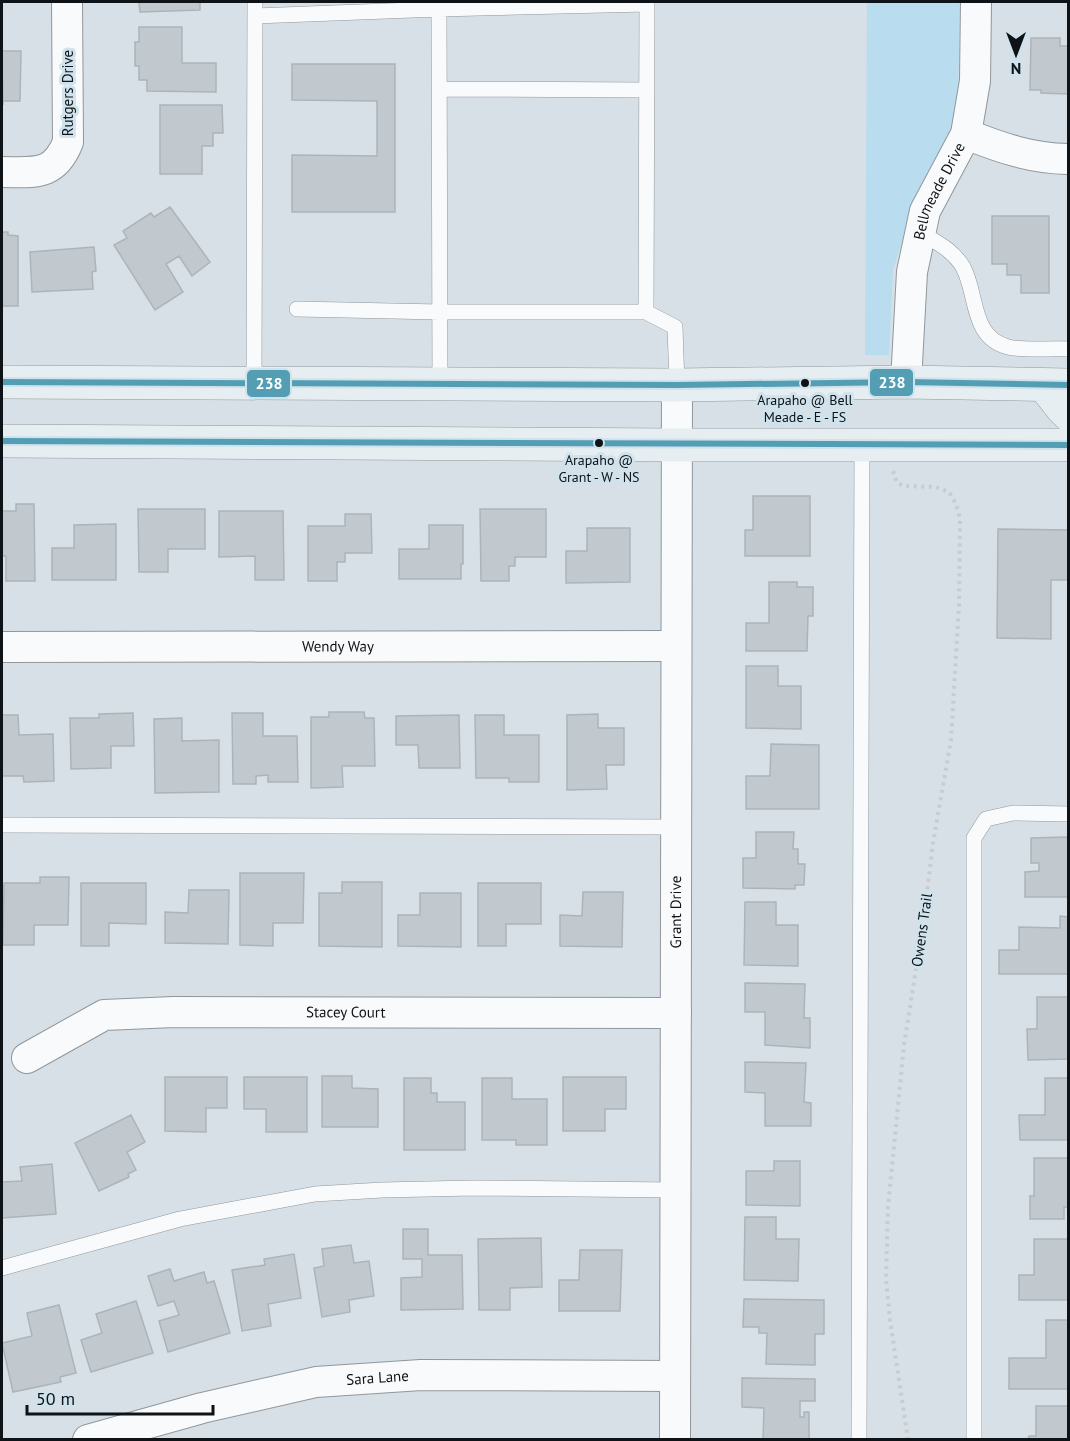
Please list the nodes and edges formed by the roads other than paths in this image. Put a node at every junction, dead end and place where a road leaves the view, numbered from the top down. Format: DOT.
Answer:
graph roads {
  1 [pos="67,2"];
  2 [pos="976,2"];
  3 [pos="255,9"];
  4 [pos="439,9"];
  5 [pos="439,89"];
  6 [pos="647,90"];
  7 [pos="966,134"];
  8 [pos="1068,159"];
  9 [pos="2,172"];
  10 [pos="920,232"];
  11 [pos="297,309"];
  12 [pos="440,312"];
  13 [pos="646,312"];
  14 [pos="1068,348"];
  15 [pos="2,382"];
  16 [pos="906,382"];
  17 [pos="254,384"];
  18 [pos="440,385"];
  19 [pos="1056,385"];
  20 [pos="677,386"];
  21 [pos="1068,414"];
  22 [pos="2,441"];
  23 [pos="677,445"];
  24 [pos="862,445"];
  25 [pos="1068,445"];
  26 [pos="675,646"];
  27 [pos="2,647"];
  28 [pos="1068,814"];
  29 [pos="2,825"];
  30 [pos="676,827"];
  31 [pos="676,1013"];
  32 [pos="27,1058"];
  33 [pos="675,1190"];
  34 [pos="2,1269"];
  35 [pos="674,1376"];
  36 [pos="88,1440"];
  37 [pos="675,1440"];
  38 [pos="859,1440"];
  39 [pos="974,1440"];
  1 -- 9 [label="street, Rutgers Drive"];
  2 -- 7 [label="street, Bellmeade Drive"];
  3 -- 4 [label="lane"];
  3 -- 17 [label="lane"];
  4 -- 5 [label="lane"];
  4 -- 6 [label="lane"];
  5 -- 6 [label="lane"];
  5 -- 12 [label="lane"];
  6 -- 13 [label="lane"];
  7 -- 8 [label="street"];
  7 -- 10 [label="street, Bellmeade Drive"];
  10 -- 14 [label="lane"];
  10 -- 16 [label="street, Bellmeade Drive"];
  11 -- 12 [label="lane"];
  12 -- 13 [label="lane"];
  12 -- 18 [label="lane"];
  13 -- 20 [label="lane"];
  15 -- 17 [label="main road"];
  16 -- 19 [label="main road"];
  16 -- 20 [label="main road"];
  17 -- 18 [label="main road"];
  18 -- 20 [label="main road"];
  19 -- 21 [label="main road"];
  20 -- 23 [label="street, Grant Drive"];
  22 -- 23 [label="main road"];
  23 -- 24 [label="main road"];
  23 -- 26 [label="street, Grant Drive"];
  24 -- 25 [label="main road"];
  24 -- 38 [label="lane"];
  26 -- 27 [label="street, Wendy Way"];
  26 -- 30 [label="street, Grant Drive"];
  28 -- 39 [label="lane"];
  29 -- 30 [label="lane"];
  30 -- 31 [label="street, Grant Drive"];
  31 -- 32 [label="street, Stacey Court"];
  31 -- 33 [label="street, Grant Drive"];
  33 -- 34 [label="lane"];
  33 -- 35 [label="street, Grant Drive"];
  35 -- 36 [label="street, Sara Lane"];
  35 -- 37 [label="street, Grant Drive"];
}
